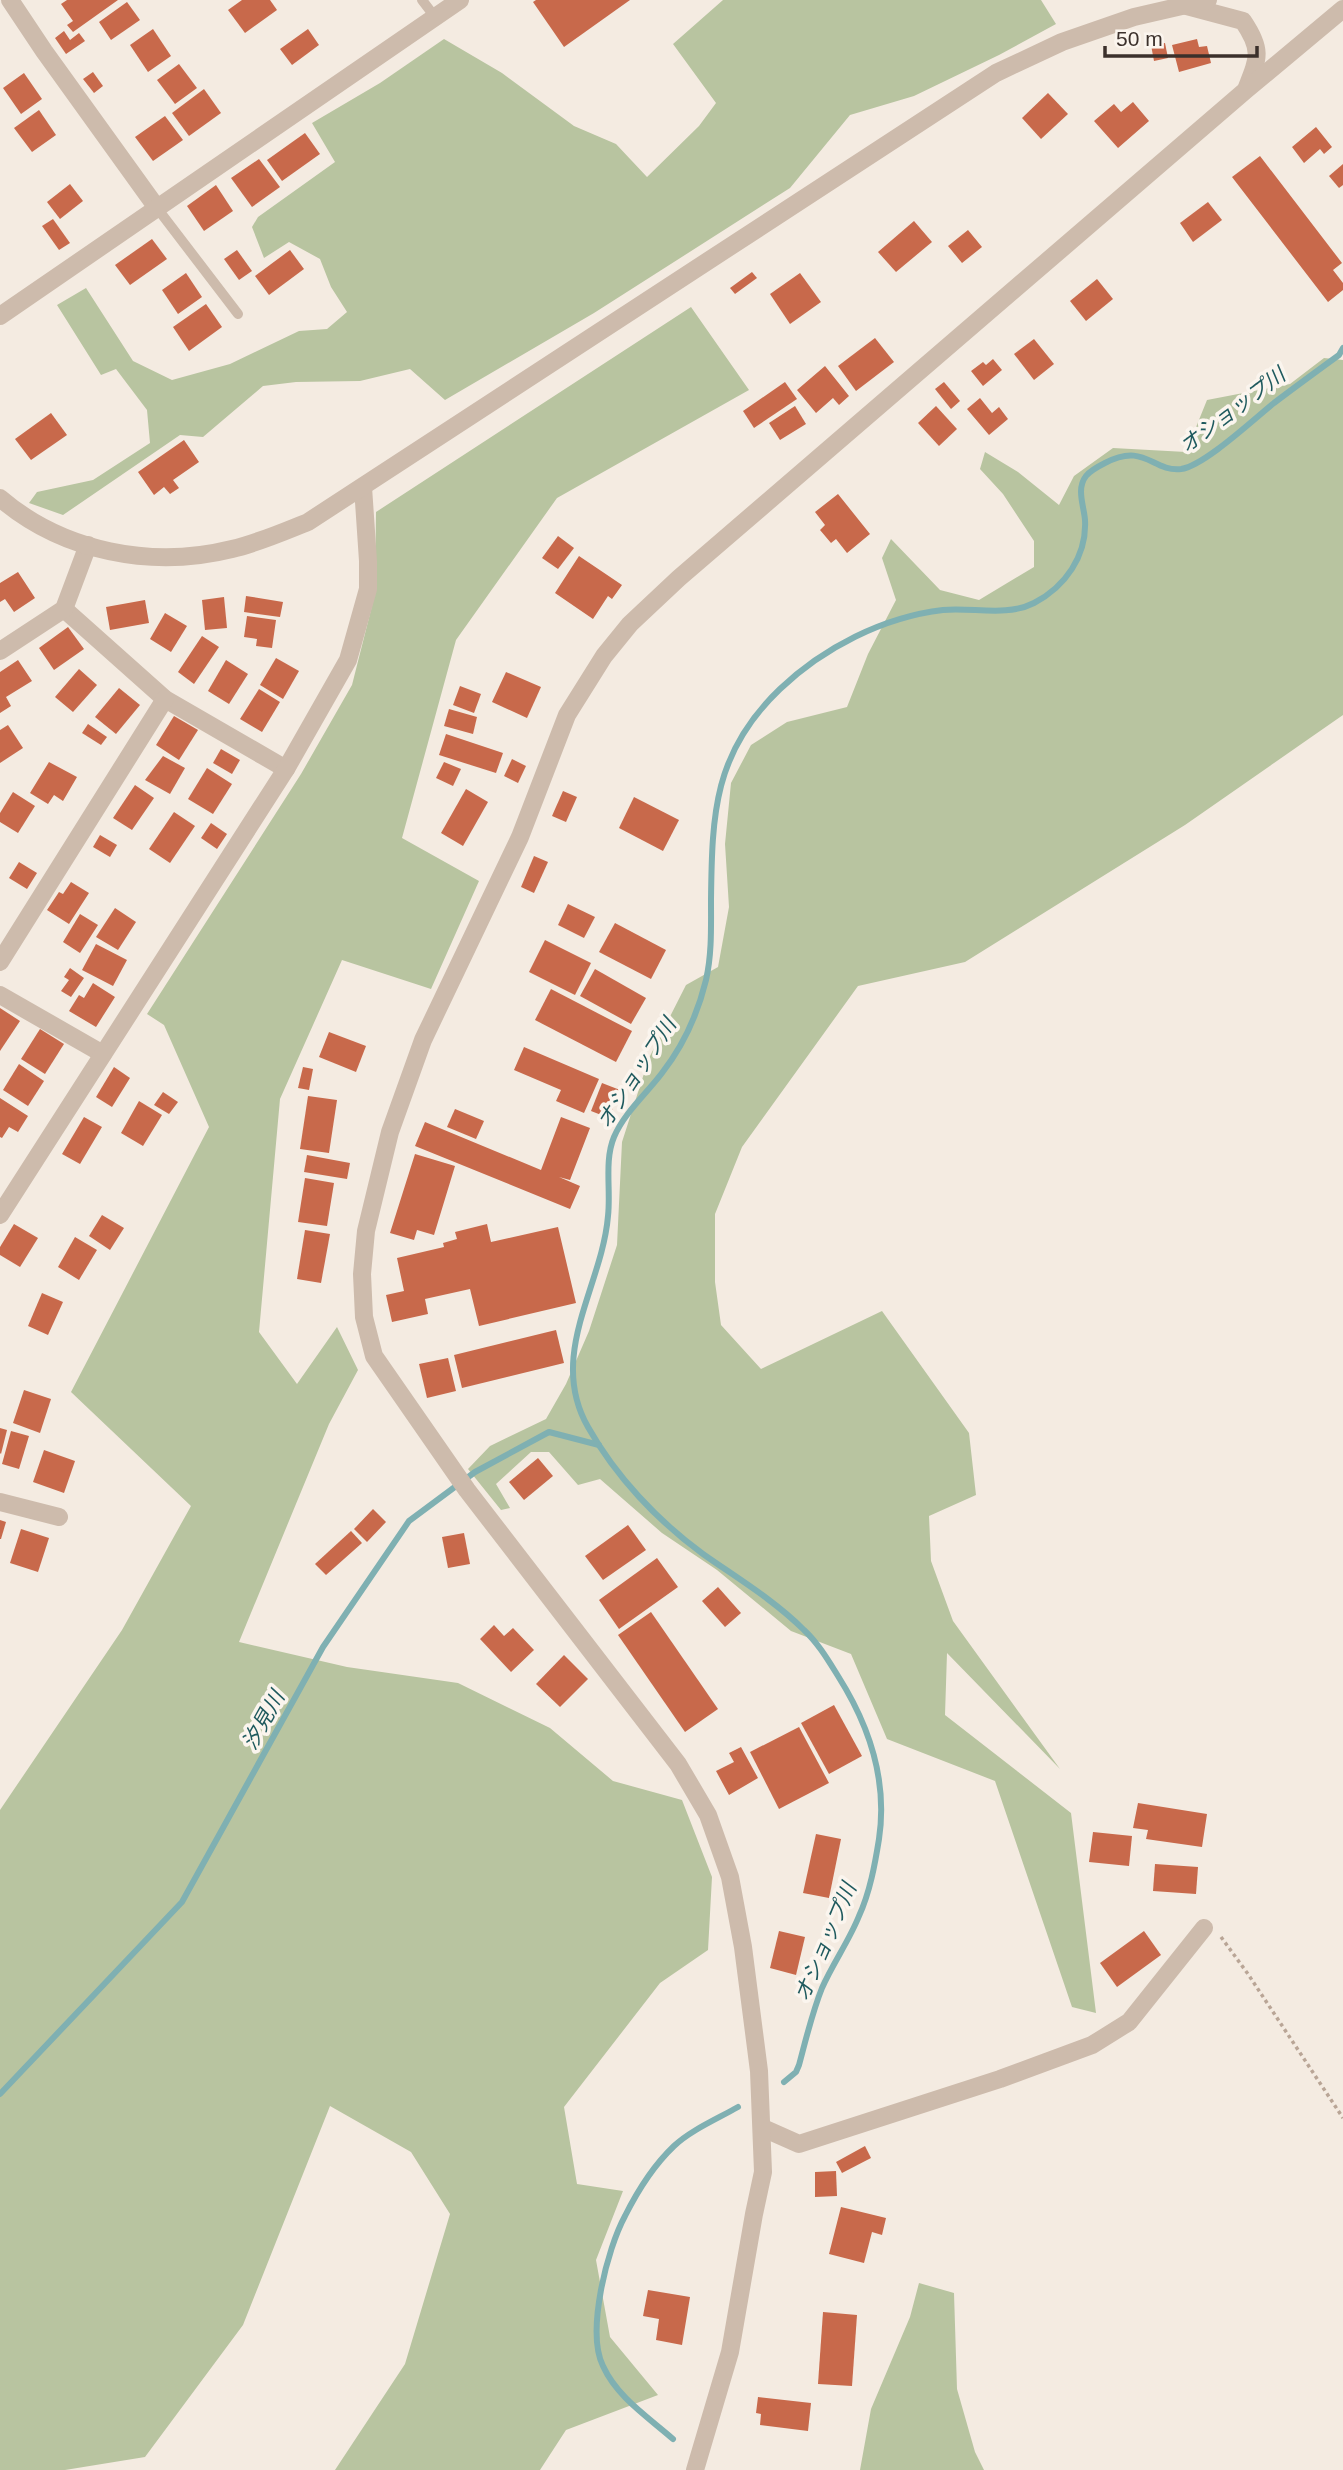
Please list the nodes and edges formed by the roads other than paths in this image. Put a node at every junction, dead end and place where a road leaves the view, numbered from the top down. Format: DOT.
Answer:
graph roads {
  1 [pos="10,0"];
  2 [pos="422,0"];
  3 [pos="460,0"];
  4 [pos="1209,0"];
  5 [pos="1183,5"];
  6 [pos="1343,9"];
  7 [pos="435,18"];
  8 [pos="1245,90"];
  9 [pos="157,208"];
  10 [pos="238,314"];
  11 [pos="0,316"];
  12 [pos="363,487"];
  13 [pos="0,499"];
  14 [pos="89,545"];
  15 [pos="64,609"];
  16 [pos="0,651"];
  17 [pos="165,699"];
  18 [pos="286,769"];
  19 [pos="0,962"];
  20 [pos="0,995"];
  21 [pos="103,1054"];
  22 [pos="0,1215"];
  23 [pos="0,1502"];
  24 [pos="59,1517"];
  25 [pos="1204,1928"];
  26 [pos="763,2128"];
  27 [pos="695,2470"];
  1 -- 9 [label="street"];
  2 -- 7 [label="lane"];
  3 -- 7 [label="street"];
  4 -- 5 [label="street"];
  5 -- 8 [label="street"];
  5 -- 12 [label="street"];
  6 -- 8 [label="street"];
  7 -- 9 [label="street"];
  8 -- 26 [label="street"];
  9 -- 10 [label="lane"];
  9 -- 11 [label="street"];
  12 -- 14 [label="street"];
  12 -- 18 [label="street"];
  13 -- 14 [label="street"];
  14 -- 15 [label="street"];
  15 -- 16 [label="street"];
  15 -- 17 [label="street"];
  17 -- 18 [label="street"];
  17 -- 19 [label="street"];
  18 -- 21 [label="street"];
  20 -- 21 [label="street"];
  21 -- 22 [label="street"];
  23 -- 24 [label="street"];
  25 -- 26 [label="street"];
  26 -- 27 [label="street"];
}
